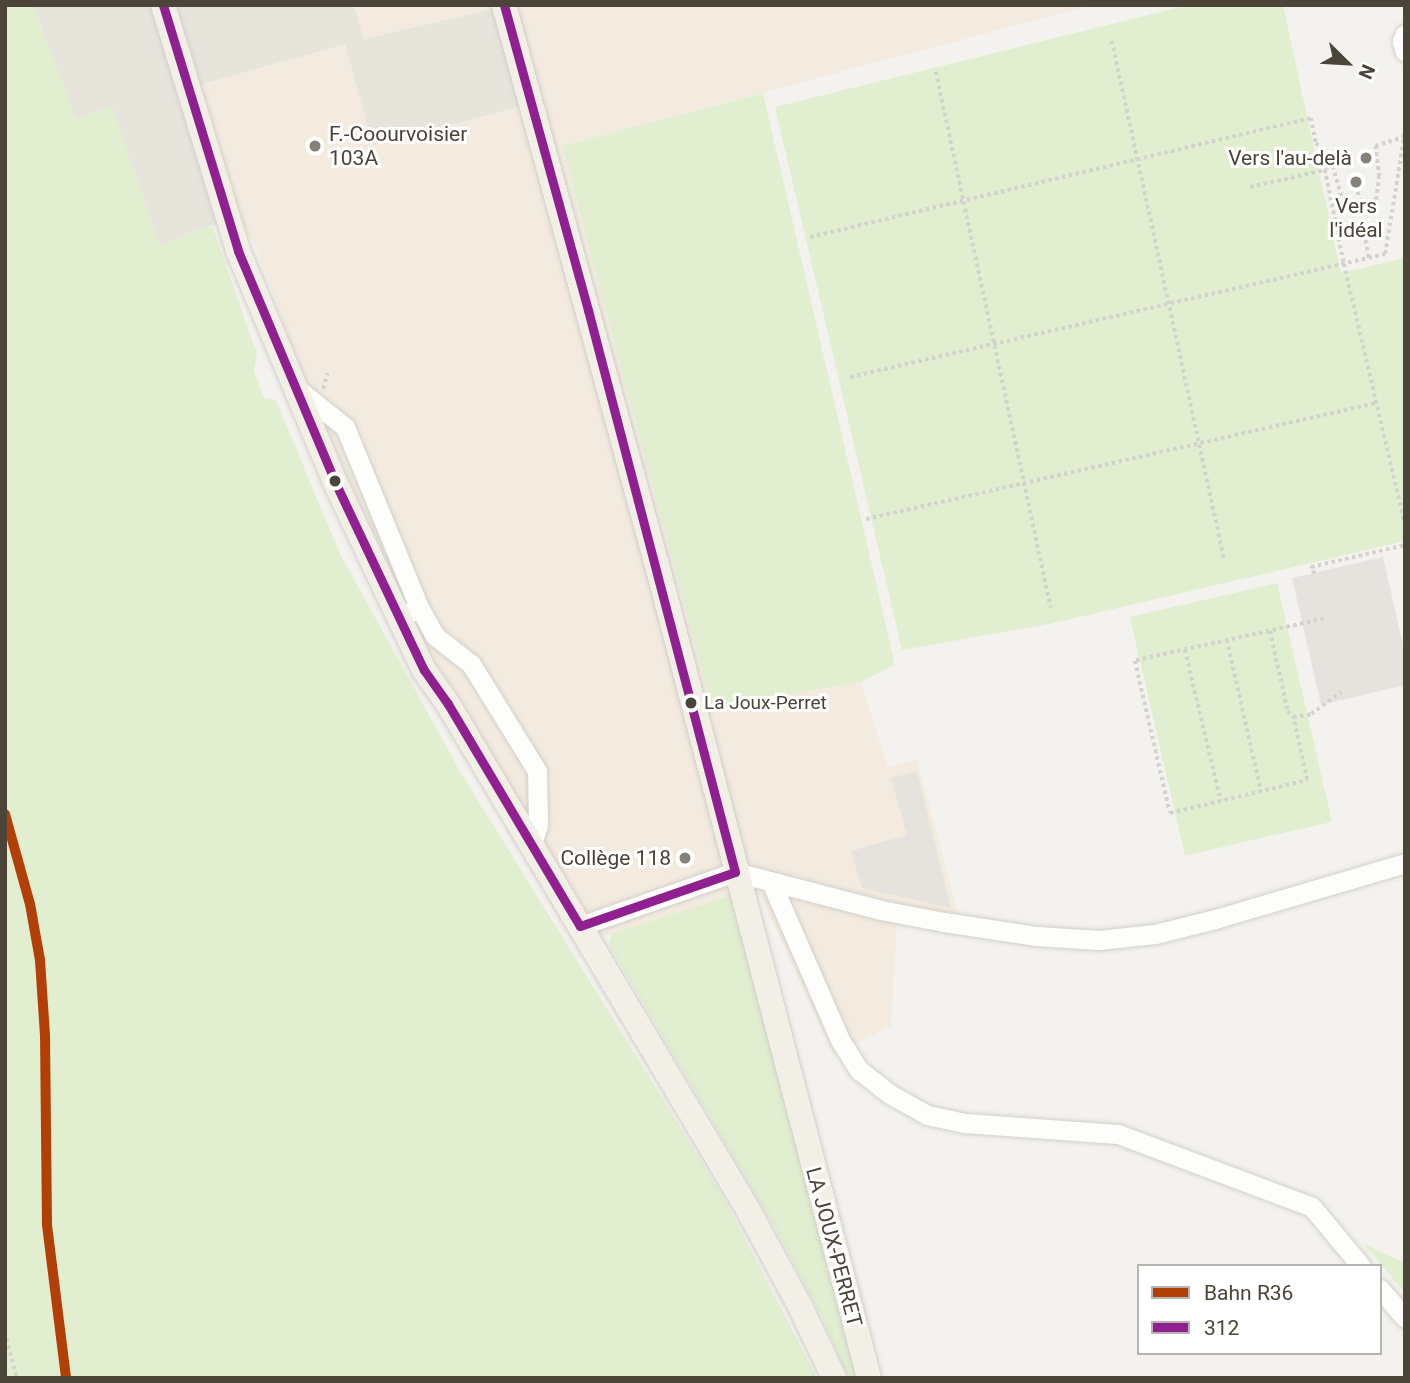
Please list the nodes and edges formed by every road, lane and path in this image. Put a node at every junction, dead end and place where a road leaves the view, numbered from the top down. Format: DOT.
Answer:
graph roads {
  1 [pos="163,5"];
  2 [pos="503,5"];
  3 [pos="1405,34"];
  4 [pos="1112,41"];
  5 [pos="1405,52"];
  6 [pos="936,72"];
  7 [pos="1405,130"];
  8 [pos="1404,137"];
  9 [pos="1138,158"];
  10 [pos="1325,169"];
  11 [pos="1357,185"];
  12 [pos="1250,187"];
  13 [pos="964,202"];
  14 [pos="1359,203"];
  15 [pos="810,237"];
  16 [pos="1369,258"];
  17 [pos="1344,264"];
  18 [pos="1170,304"];
  19 [pos="993,344"];
  20 [pos="850,377"];
  21 [pos="1376,403"];
  22 [pos="1200,443"];
  23 [pos="1025,483"];
  24 [pos="866,519"];
  25 [pos="1405,525"];
  26 [pos="1405,545"];
  27 [pos="1224,558"];
  28 [pos="1314,574"];
  29 [pos="1051,608"];
  30 [pos="410,612"];
  31 [pos="1324,619"];
  32 [pos="1270,631"];
  33 [pos="1227,640"];
  34 [pos="1185,650"];
  35 [pos="1341,692"];
  36 [pos="1293,718"];
  37 [pos="1261,791"];
  38 [pos="1221,801"];
  39 [pos="531,846"];
  40 [pos="1405,863"];
  41 [pos="736,872"];
  42 [pos="771,882"];
  43 [pos="580,926"];
  44 [pos="1359,1264"];
  45 [pos="1382,1291"];
  46 [pos="1405,1318"];
  47 [pos="5,1332"];
  48 [pos="17,1378"];
  49 [pos="834,1378"];
  50 [pos="869,1378"];
  1 -- 30 [label="main road, LA JOUX-PERRET"];
  2 -- 41 [label="main road, LA JOUX-PERRET"];
  3 -- 5 [label="street"];
  4 -- 9 [label="path"];
  6 -- 13 [label="path"];
  7 -- 8 [label="path"];
  8 -- 14 [label="path"];
  8 -- 16 [label="path"];
  9 -- 10 [label="path"];
  9 -- 13 [label="path"];
  9 -- 18 [label="path"];
  10 -- 12 [label="path"];
  10 -- 14 [label="path"];
  10 -- 17 [label="path"];
  11 -- 14 [label="path"];
  13 -- 15 [label="path"];
  13 -- 19 [label="path"];
  14 -- 16 [label="path"];
  16 -- 17 [label="path"];
  17 -- 18 [label="path"];
  17 -- 21 [label="path"];
  18 -- 19 [label="path"];
  18 -- 22 [label="path"];
  19 -- 20 [label="path"];
  19 -- 23 [label="path"];
  21 -- 22 [label="path"];
  21 -- 25 [label="path"];
  22 -- 23 [label="path"];
  22 -- 27 [label="path"];
  23 -- 24 [label="path"];
  23 -- 29 [label="path"];
  26 -- 28 [label="path"];
  30 -- 39 [label="main road, LA JOUX-PERRET"];
  30 -- 39 [label="street"];
  31 -- 32 [label="path"];
  32 -- 33 [label="path"];
  32 -- 36 [label="path"];
  33 -- 34 [label="path"];
  33 -- 37 [label="path"];
  34 -- 38 [label="path"];
  34 -- 38 [label="path"];
  35 -- 36 [label="path"];
  36 -- 37 [label="path"];
  37 -- 38 [label="path"];
  39 -- 43 [label="main road, LA JOUX-PERRET"];
  40 -- 42 [label="street"];
  41 -- 42 [label="street"];
  41 -- 43 [label="street"];
  41 -- 50 [label="main road, LA JOUX-PERRET"];
  42 -- 44 [label="street"];
  43 -- 49 [label="main road, LA JOUX-PERRET"];
  45 -- 46 [label="street"];
  47 -- 48 [label="path"];
}
